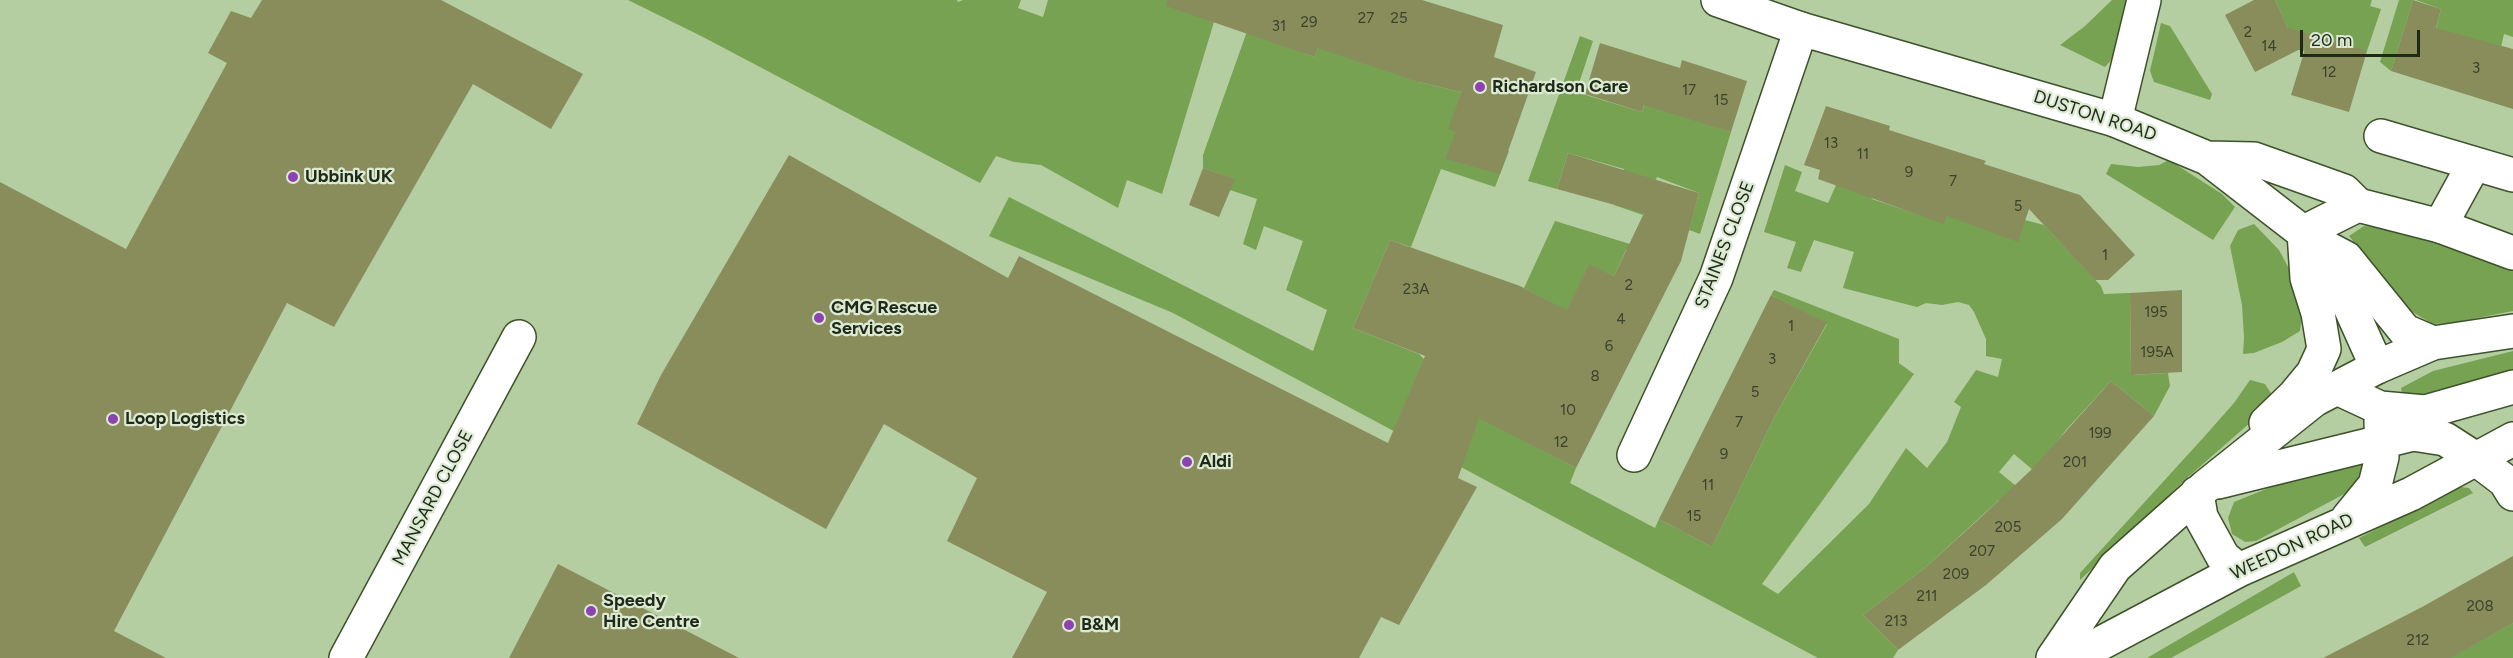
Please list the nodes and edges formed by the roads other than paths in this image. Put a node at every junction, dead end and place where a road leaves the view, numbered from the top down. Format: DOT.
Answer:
graph roads {
  1 [pos="1718,0"];
  2 [pos="2144,0"];
  3 [pos="1801,29"];
  4 [pos="2115,120"];
  5 [pos="2381,136"];
  6 [pos="2208,158"];
  7 [pos="2474,164"];
  8 [pos="2513,175"];
  9 [pos="2358,206"];
  10 [pos="2440,226"];
  11 [pos="2308,236"];
  12 [pos="2513,253"];
  13 [pos="2513,331"];
  14 [pos="519,337"];
  15 [pos="2433,343"];
  16 [pos="2324,349"];
  17 [pos="2377,367"];
  18 [pos="2513,387"];
  19 [pos="2337,388"];
  20 [pos="2380,408"];
  21 [pos="2413,434"];
  22 [pos="2513,439"];
  23 [pos="2382,443"];
  24 [pos="1634,455"];
  25 [pos="2476,459"];
  26 [pos="2201,490"];
  27 [pos="2513,494"];
  28 [pos="2345,522"];
  29 [pos="2239,570"];
  30 [pos="346,658"];
  31 [pos="2054,658"];
  32 [pos="2073,658"];
  1 -- 3 [label="street, DUSTON ROAD"];
  2 -- 4 [label="street"];
  3 -- 4 [label="street, DUSTON ROAD"];
  3 -- 24 [label="street, STAINES CLOSE"];
  4 -- 6 [label="street, DUSTON ROAD"];
  5 -- 7 [label="street"];
  6 -- 9 [label="street"];
  6 -- 11 [label="street, DUSTON ROAD"];
  7 -- 8 [label="street"];
  7 -- 10 [label="street"];
  9 -- 10 [label="street"];
  9 -- 11 [label="street"];
  10 -- 12 [label="street"];
  11 -- 15 [label="street"];
  11 -- 16 [label="street"];
  11 -- 17 [label="street, DUSTON ROAD"];
  13 -- 15 [label="street"];
  14 -- 30 [label="street, MANSARD CLOSE"];
  15 -- 17 [label="street"];
  16 -- 19 [label="street"];
  16 -- 26 [label="street"];
  17 -- 19 [label="street"];
  17 -- 20 [label="street"];
  18 -- 20 [label="street"];
  19 -- 20 [label="street"];
  19 -- 26 [label="street"];
  20 -- 21 [label="street"];
  20 -- 23 [label="street"];
  21 -- 23 [label="street"];
  21 -- 25 [label="street"];
  22 -- 25 [label="street, WEEDON ROAD"];
  23 -- 26 [label="street"];
  23 -- 28 [label="street"];
  25 -- 27 [label="street"];
  25 -- 28 [label="street, WEEDON ROAD"];
  26 -- 29 [label="street"];
  26 -- 31 [label="street"];
  28 -- 29 [label="street, WEEDON ROAD"];
  29 -- 32 [label="street, WEEDON ROAD"];
}
